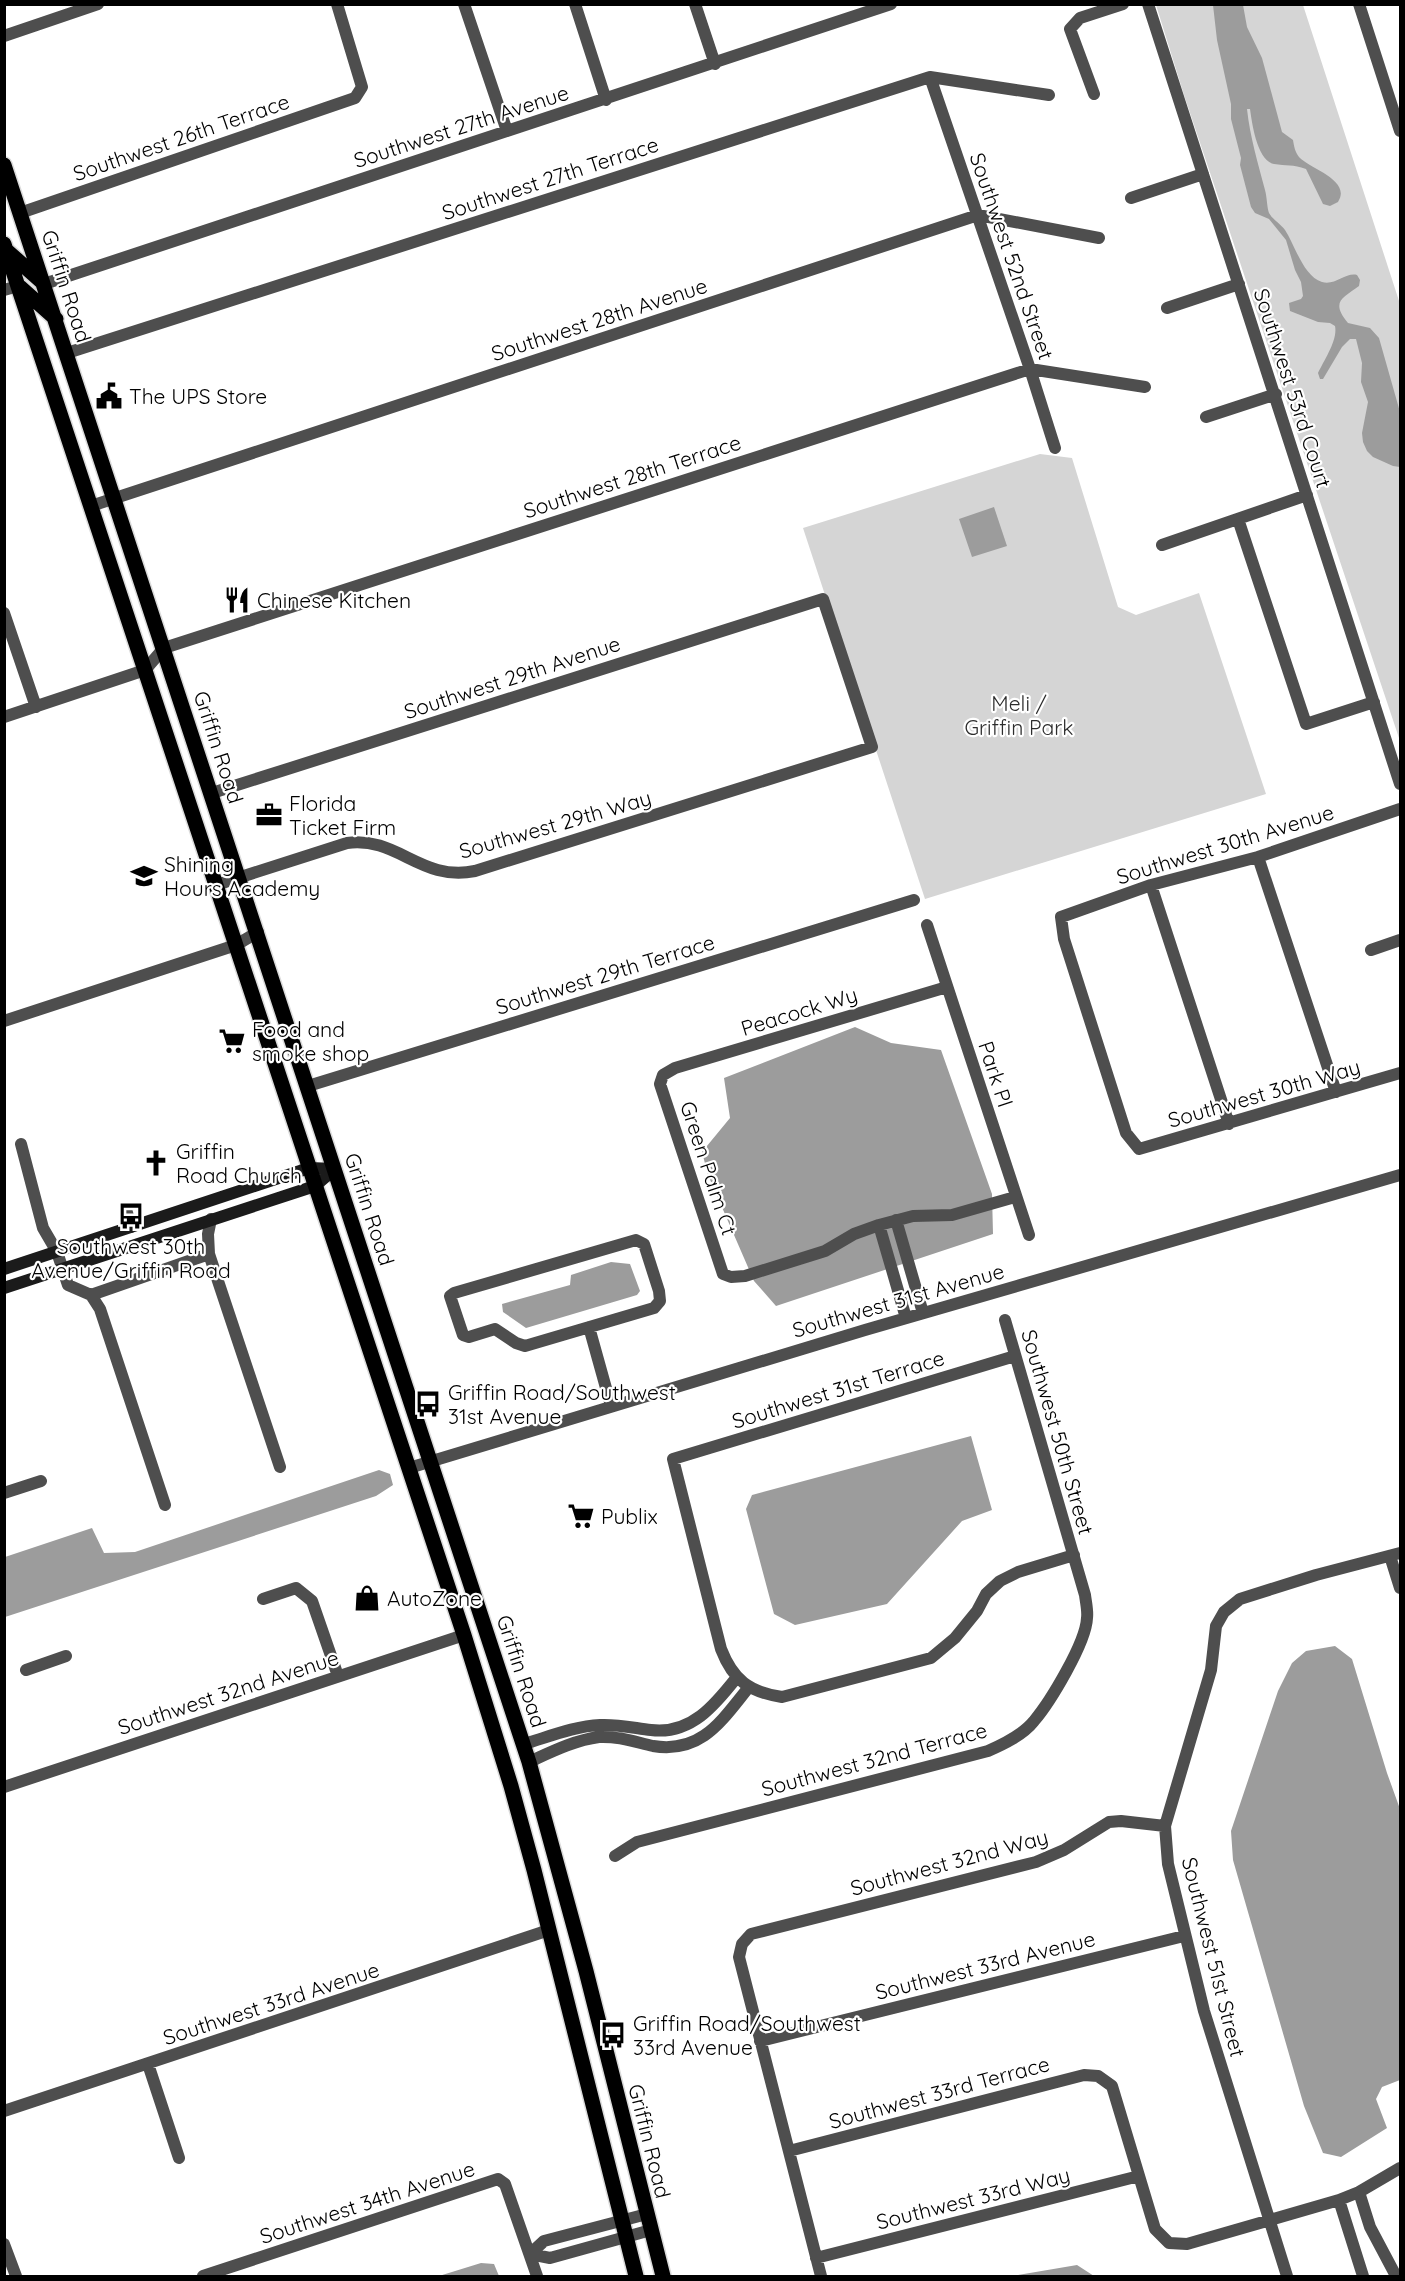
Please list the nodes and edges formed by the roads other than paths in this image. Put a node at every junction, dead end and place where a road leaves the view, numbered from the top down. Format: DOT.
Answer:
graph roads {
  1 [pos="98,4"];
  2 [pos="337,4"];
  3 [pos="464,4"];
  4 [pos="575,4"];
  5 [pos="695,4"];
  6 [pos="891,4"];
  7 [pos="1123,4"];
  8 [pos="1148,4"];
  9 [pos="1359,4"];
  10 [pos="4,36"];
  11 [pos="715,64"];
  12 [pos="930,77"];
  13 [pos="1094,94"];
  14 [pos="1049,95"];
  15 [pos="606,99"];
  16 [pos="507,131"];
  17 [pos="1401,131"];
  18 [pos="4,165"];
  19 [pos="1203,174"];
  20 [pos="1131,198"];
  21 [pos="20,213"];
  22 [pos="978,215"];
  23 [pos="1099,238"];
  24 [pos="5,247"];
  25 [pos="44,284"];
  26 [pos="1239,284"];
  27 [pos="11,288"];
  28 [pos="1167,308"];
  29 [pos="56,319"];
  30 [pos="67,353"];
  31 [pos="1030,369"];
  32 [pos="1145,387"];
  33 [pos="1276,394"];
  34 [pos="1206,417"];
  35 [pos="1055,448"];
  36 [pos="1307,495"];
  37 [pos="114,498"];
  38 [pos="91,506"];
  39 [pos="1238,519"];
  40 [pos="1162,545"];
  41 [pos="4,613"];
  42 [pos="164,648"];
  43 [pos="145,670"];
  44 [pos="1374,702"];
  45 [pos="36,707"];
  46 [pos="4,717"];
  47 [pos="872,747"];
  48 [pos="1401,784"];
  49 [pos="212,793"];
  50 [pos="1401,810"];
  51 [pos="1257,856"];
  52 [pos="240,878"];
  53 [pos="216,885"];
  54 [pos="1151,885"];
  55 [pos="914,900"];
  56 [pos="927,925"];
  57 [pos="258,932"];
  58 [pos="1401,940"];
  59 [pos="236,945"];
  60 [pos="1371,950"];
  61 [pos="947,987"];
  62 [pos="4,1021"];
  63 [pos="1401,1073"];
  64 [pos="663,1075"];
  65 [pos="308,1086"];
  66 [pos="1336,1092"];
  67 [pos="1229,1124"];
  68 [pos="21,1144"];
  69 [pos="1139,1149"];
  70 [pos="309,1168"];
  71 [pos="335,1168"];
  72 [pos="1401,1175"];
  73 [pos="315,1186"];
  74 [pos="1015,1197"];
  75 [pos="126,1209"];
  76 [pos="211,1220"];
  77 [pos="896,1220"];
  78 [pos="879,1225"];
  79 [pos="131,1227"];
  80 [pos="1029,1235"];
  81 [pos="57,1252"];
  82 [pos="209,1254"];
  83 [pos="62,1268"];
  84 [pos="4,1269"];
  85 [pos="4,1287"];
  86 [pos="91,1295"];
  87 [pos="923,1313"];
  88 [pos="906,1318"];
  89 [pos="1005,1320"];
  90 [pos="589,1327"];
  91 [pos="1015,1356"];
  92 [pos="611,1406"];
  93 [pos="432,1461"];
  94 [pos="280,1467"];
  95 [pos="409,1468"];
  96 [pos="41,1481"];
  97 [pos="4,1493"];
  98 [pos="165,1505"];
  99 [pos="1396,1554"];
  100 [pos="1074,1556"];
  101 [pos="1401,1588"];
  102 [pos="263,1599"];
  103 [pos="464,1635"];
  104 [pos="66,1656"];
  105 [pos="26,1670"];
  106 [pos="338,1676"];
  107 [pos="738,1677"];
  108 [pos="505,1685"];
  109 [pos="749,1687"];
  110 [pos="524,1744"];
  111 [pos="530,1762"];
  112 [pos="4,1787"];
  113 [pos="1165,1826"];
  114 [pos="615,1856"];
  115 [pos="536,1878"];
  116 [pos="570,1913"];
  117 [pos="549,1930"];
  118 [pos="1184,1936"];
  119 [pos="586,1971"];
  120 [pos="760,2041"];
  121 [pos="148,2064"];
  122 [pos="4,2111"];
  123 [pos="789,2151"];
  124 [pos="178,2158"];
  125 [pos="1401,2168"];
  126 [pos="1139,2176"];
  127 [pos="1359,2192"];
  128 [pos="1339,2200"];
  129 [pos="647,2214"];
  130 [pos="1269,2219"];
  131 [pos="622,2220"];
  132 [pos="651,2230"];
  133 [pos="626,2236"];
  134 [pos="4,2244"];
  135 [pos="531,2254"];
  136 [pos="816,2258"];
  137 [pos="16,2277"];
  138 [pos="203,2277"];
  139 [pos="537,2277"];
  140 [pos="636,2277"];
  141 [pos="663,2277"];
  142 [pos="820,2277"];
  143 [pos="1287,2277"];
  144 [pos="1363,2277"];
  145 [pos="1396,2277"];
  1 -- 10 [label="street"];
  2 -- 21 [label="street, Southwest 26th Terrace"];
  3 -- 16 [label="street"];
  4 -- 15 [label="street"];
  5 -- 11 [label="street"];
  6 -- 11 [label="street, Southwest 27th Avenue"];
  7 -- 13 [label="street"];
  8 -- 19 [label="street, Southwest 53rd Court"];
  9 -- 17 [label="street"];
  11 -- 15 [label="street, Southwest 27th Avenue"];
  12 -- 14 [label="street, Southwest 27th Terrace"];
  12 -- 22 [label="street, Southwest 52nd Street"];
  12 -- 30 [label="street, Southwest 27th Terrace"];
  15 -- 16 [label="street, Southwest 27th Avenue"];
  16 -- 25 [label="street, Southwest 27th Avenue"];
  18 -- 21 [label="main road, Griffin Road"];
  19 -- 20 [label="street"];
  19 -- 26 [label="street, Southwest 53rd Court"];
  21 -- 25 [label="main road, Griffin Road"];
  22 -- 23 [label="street, Southwest 28th Avenue"];
  22 -- 31 [label="street, Southwest 52nd Street"];
  22 -- 37 [label="street, Southwest 28th Avenue"];
  24 -- 25 [label="main road"];
  24 -- 27 [label="main road"];
  25 -- 29 [label="main road, Griffin Road"];
  26 -- 28 [label="street"];
  26 -- 33 [label="street, Southwest 53rd Court"];
  27 -- 29 [label="main road"];
  27 -- 38 [label="main road"];
  29 -- 30 [label="main road, Griffin Road"];
  30 -- 37 [label="main road, Griffin Road"];
  31 -- 32 [label="street, Southwest 28th Terrace"];
  31 -- 35 [label="street, Southwest 52nd Street"];
  31 -- 42 [label="street, Southwest 28th Terrace"];
  33 -- 34 [label="street"];
  33 -- 36 [label="street, Southwest 53rd Court"];
  36 -- 39 [label="street"];
  36 -- 44 [label="street, Southwest 53rd Court"];
  37 -- 38 [label="street, Southwest 28th Avenue"];
  37 -- 42 [label="main road, Griffin Road"];
  38 -- 43 [label="main road"];
  39 -- 40 [label="street"];
  39 -- 44 [label="street"];
  41 -- 45 [label="street"];
  42 -- 43 [label="street"];
  42 -- 49 [label="main road, Griffin Road"];
  43 -- 45 [label="street"];
  43 -- 53 [label="main road"];
  44 -- 48 [label="street, Southwest 53rd Court"];
  45 -- 46 [label="street"];
  47 -- 49 [label="street, Southwest 29th Avenue"];
  47 -- 52 [label="street, Southwest 29th Way"];
  49 -- 52 [label="main road, Griffin Road"];
  50 -- 51 [label="street, Southwest 30th Avenue"];
  51 -- 54 [label="street, Southwest 30th Avenue"];
  51 -- 66 [label="street"];
  52 -- 53 [label="street, Southwest 29th Way"];
  52 -- 57 [label="main road, Griffin Road"];
  53 -- 59 [label="main road"];
  54 -- 67 [label="street"];
  54 -- 69 [label="street, Southwest 30th Avenue"];
  55 -- 65 [label="street, Southwest 29th Terrace"];
  56 -- 61 [label="street, Park Pl"];
  57 -- 59 [label="street"];
  57 -- 65 [label="main road, Griffin Road"];
  58 -- 60 [label="street"];
  59 -- 62 [label="street"];
  59 -- 70 [label="main road"];
  61 -- 64 [label="street, Peacock Wy"];
  61 -- 74 [label="street, Park Pl"];
  63 -- 66 [label="street, Southwest 30th Way"];
  64 -- 78 [label="street, Green Palm Ct"];
  65 -- 71 [label="main road, Griffin Road"];
  66 -- 67 [label="street, Southwest 30th Way"];
  67 -- 69 [label="street, Southwest 30th Way"];
  68 -- 81 [label="street"];
  70 -- 71 [label="main road"];
  70 -- 73 [label="main road"];
  70 -- 79 [label="main road"];
  71 -- 73 [label="main road"];
  71 -- 93 [label="main road, Griffin Road"];
  72 -- 87 [label="street, Southwest 31st Avenue"];
  73 -- 76 [label="main road"];
  73 -- 95 [label="main road"];
  74 -- 77 [label="street"];
  74 -- 80 [label="street, Park Pl"];
  75 -- 79 [label="street"];
  76 -- 82 [label="street"];
  76 -- 83 [label="main road"];
  77 -- 78 [label="street"];
  77 -- 87 [label="street"];
  78 -- 88 [label="street"];
  79 -- 81 [label="main road"];
  81 -- 83 [label="street"];
  81 -- 84 [label="main road"];
  82 -- 86 [label="street"];
  82 -- 94 [label="street"];
  83 -- 85 [label="main road"];
  83 -- 86 [label="street"];
  86 -- 98 [label="street"];
  87 -- 88 [label="street, Southwest 31st Avenue"];
  88 -- 92 [label="street, Southwest 31st Avenue"];
  89 -- 91 [label="street, Southwest 50th Street"];
  90 -- 90 [label="street"];
  90 -- 92 [label="street"];
  91 -- 100 [label="street, Southwest 50th Street"];
  91 -- 107 [label="street, Southwest 31st Terrace"];
  92 -- 93 [label="street, Southwest 31st Avenue"];
  93 -- 95 [label="street, Southwest 31st Avenue"];
  93 -- 108 [label="main road, Griffin Road"];
  95 -- 103 [label="main road"];
  96 -- 97 [label="street"];
  99 -- 101 [label="street"];
  99 -- 113 [label="street, Southwest 51st Street"];
  100 -- 109 [label="street"];
  100 -- 114 [label="street, Southwest 32nd Terrace"];
  102 -- 106 [label="street"];
  103 -- 106 [label="street, Southwest 32nd Avenue"];
  103 -- 108 [label="main road"];
  103 -- 115 [label="main road"];
  104 -- 105 [label="street"];
  106 -- 112 [label="street, Southwest 32nd Avenue"];
  107 -- 109 [label="street"];
  107 -- 110 [label="street"];
  108 -- 110 [label="main road, Griffin Road"];
  109 -- 111 [label="street"];
  110 -- 111 [label="main road, Griffin Road"];
  111 -- 116 [label="main road, Griffin Road"];
  113 -- 118 [label="street, Southwest 51st Street"];
  113 -- 120 [label="street, Southwest 32nd Way"];
  115 -- 116 [label="main road"];
  115 -- 117 [label="main road"];
  116 -- 119 [label="main road, Griffin Road"];
  117 -- 119 [label="main road"];
  117 -- 121 [label="street, Southwest 33rd Avenue"];
  117 -- 131 [label="main road"];
  118 -- 120 [label="street, Southwest 33rd Avenue"];
  118 -- 130 [label="street, Southwest 51st Street"];
  119 -- 129 [label="main road, Griffin Road"];
  120 -- 123 [label="street"];
  121 -- 122 [label="street, Southwest 33rd Avenue"];
  121 -- 124 [label="street"];
  123 -- 126 [label="street, Southwest 33rd Terrace"];
  123 -- 136 [label="street"];
  125 -- 127 [label="street"];
  126 -- 130 [label="street"];
  126 -- 136 [label="street, Southwest 33rd Way"];
  127 -- 128 [label="street"];
  127 -- 145 [label="street"];
  128 -- 130 [label="street"];
  128 -- 144 [label="street"];
  129 -- 131 [label="street"];
  129 -- 132 [label="main road, Griffin Road"];
  130 -- 143 [label="street, Southwest 51st Street"];
  131 -- 133 [label="main road"];
  131 -- 135 [label="street"];
  132 -- 133 [label="street"];
  132 -- 141 [label="main road, Griffin Road"];
  133 -- 135 [label="street"];
  133 -- 140 [label="main road"];
  134 -- 137 [label="street"];
  135 -- 138 [label="street, Southwest 34th Avenue"];
  135 -- 139 [label="street"];
  136 -- 142 [label="street"];
}
